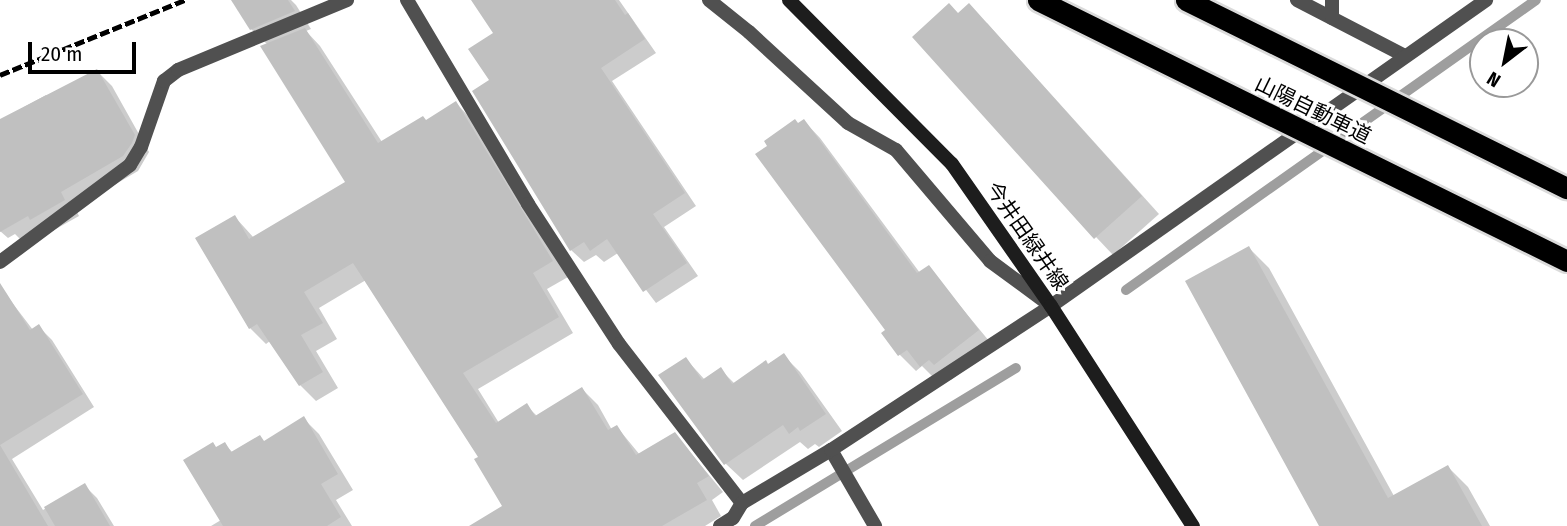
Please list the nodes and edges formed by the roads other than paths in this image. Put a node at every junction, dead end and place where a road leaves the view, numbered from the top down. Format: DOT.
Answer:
graph roads {
  1 [pos="347,0"];
  2 [pos="407,0"];
  3 [pos="709,0"];
  4 [pos="789,0"];
  5 [pos="1038,0"];
  6 [pos="1186,0"];
  7 [pos="1297,0"];
  8 [pos="1332,0"];
  9 [pos="1486,0"];
  10 [pos="1332,18"];
  11 [pos="1405,56"];
  12 [pos="1567,188"];
  13 [pos="1567,261"];
  14 [pos="0,262"];
  15 [pos="1051,306"];
  16 [pos="831,450"];
  17 [pos="742,503"];
  18 [pos="720,526"];
  19 [pos="875,526"];
  20 [pos="1193,526"];
  1 -- 14 [label="street"];
  2 -- 17 [label="street"];
  3 -- 15 [label="street"];
  4 -- 15 [label="main road, 今井田緑井線"];
  5 -- 13 [label="highway, 山陽自動車道, bridge"];
  6 -- 12 [label="highway, 山陽自動車道, bridge"];
  7 -- 10 [label="street"];
  8 -- 10 [label="street"];
  9 -- 11 [label="street"];
  10 -- 11 [label="street"];
  11 -- 15 [label="street"];
  15 -- 16 [label="street"];
  15 -- 20 [label="main road, 今井田緑井線"];
  16 -- 17 [label="street"];
  16 -- 19 [label="street"];
  17 -- 18 [label="street"];
}
